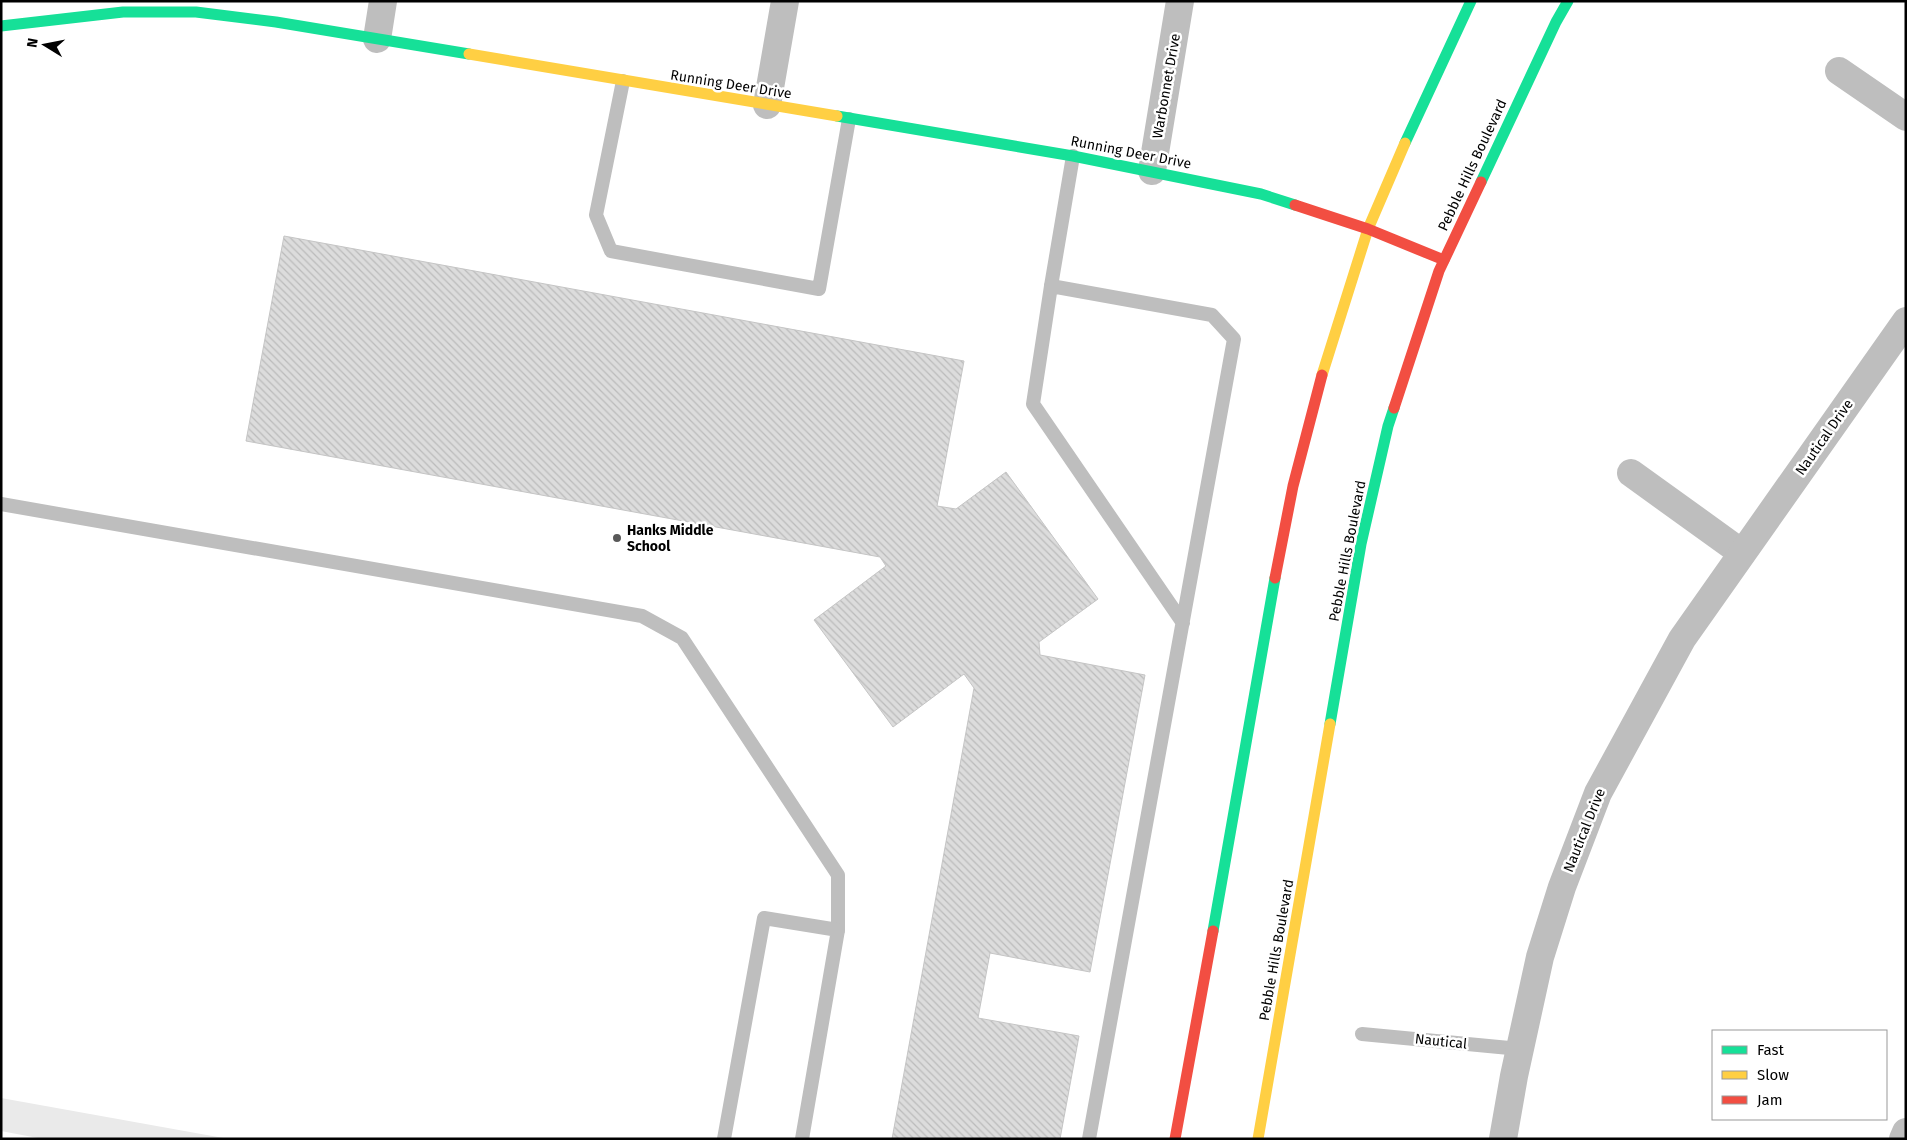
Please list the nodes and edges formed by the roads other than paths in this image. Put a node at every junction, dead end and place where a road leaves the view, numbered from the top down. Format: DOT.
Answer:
graph roads {
  1 [pos="383,1"];
  2 [pos="785,1"];
  3 [pos="1180,1"];
  4 [pos="1471,1"];
  5 [pos="1568,1"];
  6 [pos="1,26"];
  7 [pos="377,39"];
  8 [pos="1838,71"];
  9 [pos="623,81"];
  10 [pos="767,105"];
  11 [pos="1906,117"];
  12 [pos="849,119"];
  13 [pos="1073,156"];
  14 [pos="1152,171"];
  15 [pos="1368,229"];
  16 [pos="1444,260"];
  17 [pos="1051,286"];
  18 [pos="1906,321"];
  19 [pos="1631,474"];
  20 [pos="1,504"];
  21 [pos="1742,553"];
  22 [pos="1182,623"];
  23 [pos="838,930"];
  24 [pos="1362,1034"];
  25 [pos="1520,1049"];
  26 [pos="1906,1132"];
  27 [pos="724,1139"];
  28 [pos="802,1139"];
  29 [pos="1089,1139"];
  30 [pos="1175,1139"];
  31 [pos="1258,1139"];
  32 [pos="1503,1139"];
  33 [pos="1903,1139"];
  1 -- 7 [label="street"];
  2 -- 10 [label="street"];
  3 -- 14 [label="street, Warbonnet Drive"];
  4 -- 15 [label="main road"];
  5 -- 16 [label="main road, Pebble Hills Boulevard"];
  6 -- 7 [label="main road, Running Deer Drive"];
  7 -- 9 [label="main road, Running Deer Drive"];
  8 -- 11 [label="street"];
  9 -- 10 [label="main road, Running Deer Drive"];
  9 -- 12 [label="lane"];
  10 -- 12 [label="main road, Running Deer Drive"];
  12 -- 13 [label="main road, Running Deer Drive"];
  13 -- 14 [label="main road, Running Deer Drive"];
  13 -- 17 [label="lane"];
  14 -- 15 [label="main road, Running Deer Drive"];
  15 -- 16 [label="main road, Running Deer Drive"];
  15 -- 30 [label="main road"];
  16 -- 31 [label="main road, Pebble Hills Boulevard"];
  17 -- 22 [label="lane"];
  17 -- 22 [label="lane"];
  18 -- 21 [label="street, Nautical Drive"];
  19 -- 21 [label="street"];
  20 -- 23 [label="lane"];
  21 -- 25 [label="street, Nautical Drive"];
  22 -- 29 [label="lane"];
  23 -- 27 [label="lane"];
  23 -- 28 [label="lane"];
  24 -- 25 [label="lane, Nautical"];
  25 -- 32 [label="street, Nautical Drive"];
  26 -- 33 [label="street"];
}
